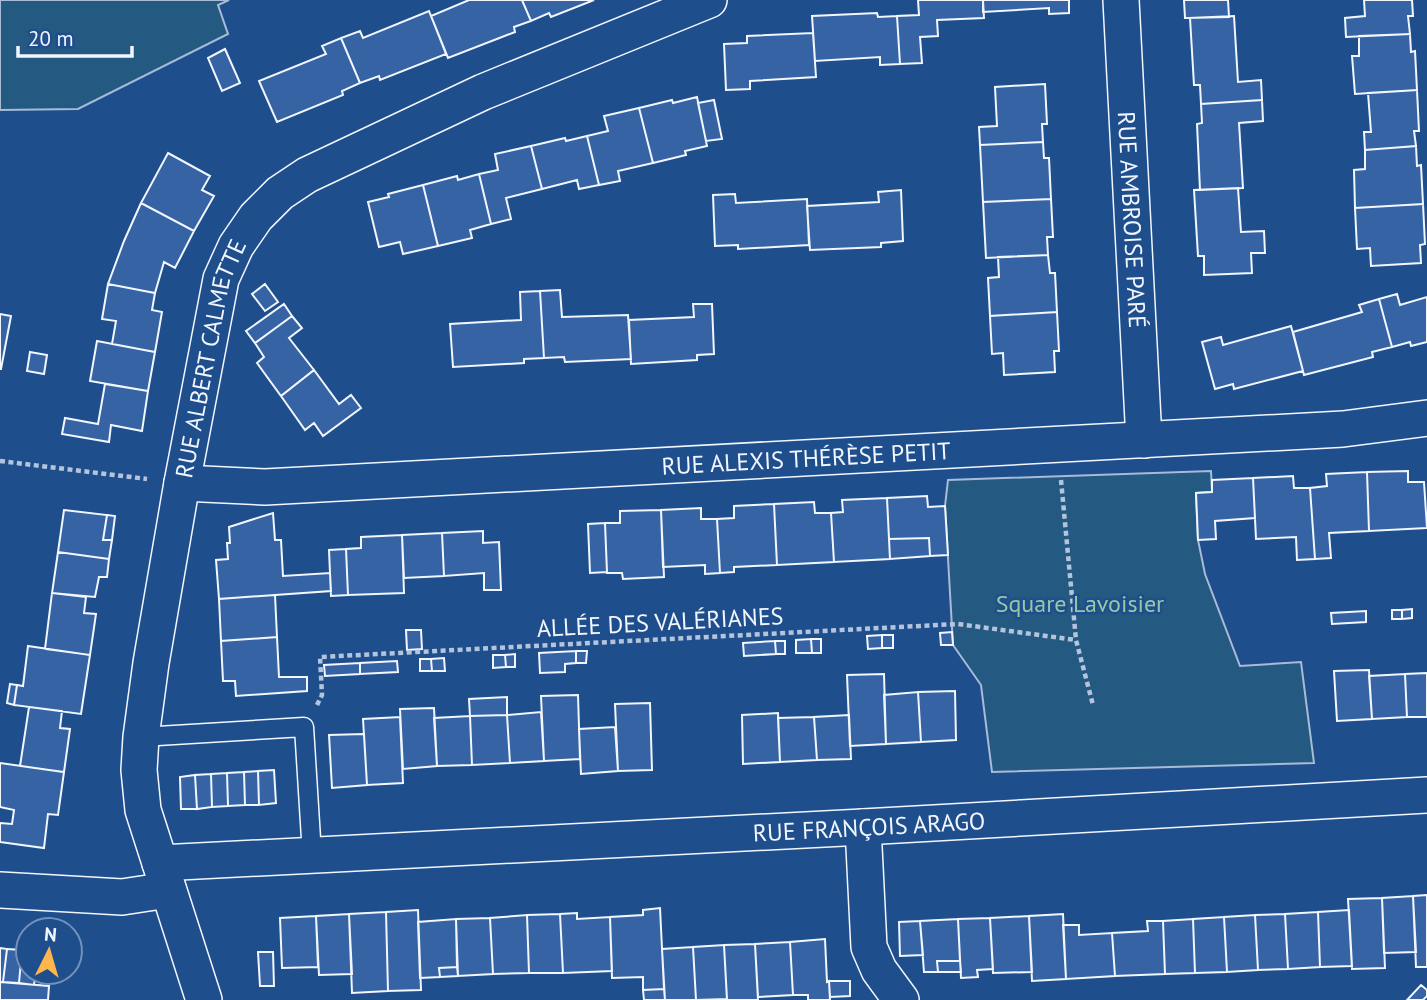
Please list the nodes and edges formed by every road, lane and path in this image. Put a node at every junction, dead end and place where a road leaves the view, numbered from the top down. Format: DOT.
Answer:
graph roads {
  1 [pos="709,0"];
  2 [pos="1121,0"];
  3 [pos="1427,418"];
  4 [pos="1144,440"];
  5 [pos="1058,444"];
  6 [pos="0,461"];
  7 [pos="182,483"];
  8 [pos="1076,640"];
  9 [pos="1093,705"];
  10 [pos="304,727"];
  11 [pos="141,737"];
  12 [pos="1427,795"];
  13 [pos="863,827"];
  14 [pos="312,855"];
  15 [pos="164,877"];
  16 [pos="0,890"];
  17 [pos="204,1000"];
  18 [pos="901,1000"];
  1 -- 7 [label="street, RUE ALBERT CALMETTE"];
  2 -- 4 [label="street, RUE AMBROISE PARÉ"];
  3 -- 4 [label="street, RUE ALEXIS THÉRÈSE PETIT"];
  4 -- 5 [label="street, RUE ALEXIS THÉRÈSE PETIT"];
  5 -- 7 [label="street, RUE ALEXIS THÉRÈSE PETIT"];
  5 -- 8 [label="path"];
  6 -- 7 [label="path"];
  7 -- 11 [label="street, RUE ALBERT CALMETTE"];
  8 -- 9 [label="path"];
  8 -- 10 [label="path, ALLÉE DES VALÉRIANES"];
  10 -- 11 [label="lane"];
  10 -- 14 [label="lane"];
  11 -- 15 [label="street, RUE ALBERT CALMETTE"];
  12 -- 13 [label="street, RUE FRANÇOIS ARAGO"];
  13 -- 14 [label="street, RUE FRANÇOIS ARAGO"];
  13 -- 18 [label="street"];
  14 -- 15 [label="street, RUE FRANÇOIS ARAGO"];
  15 -- 16 [label="street, RUE FRANÇOIS ARAGO"];
  15 -- 17 [label="street, RUE ALBERT CALMETTE"];
}
